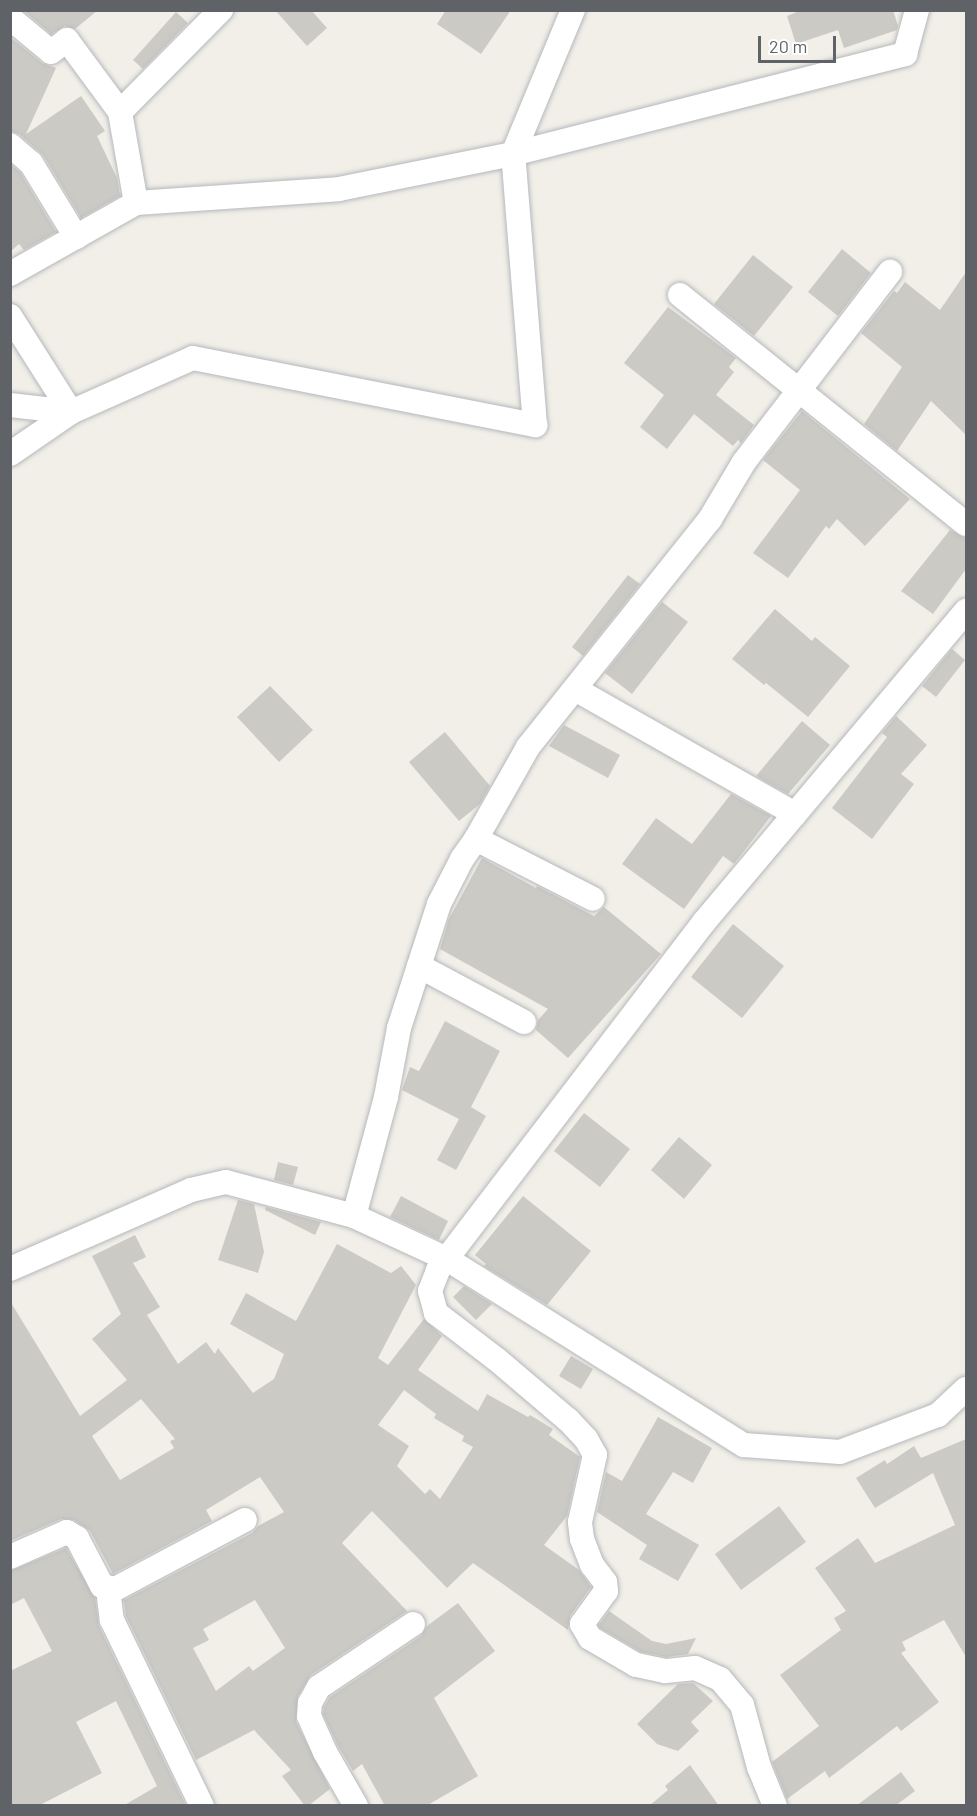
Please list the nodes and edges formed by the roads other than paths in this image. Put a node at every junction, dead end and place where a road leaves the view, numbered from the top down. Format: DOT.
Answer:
graph roads {
  1 [pos="221,10"];
  2 [pos="573,10"];
  3 [pos="916,10"];
  4 [pos="10,18"];
  5 [pos="120,112"];
  6 [pos="10,145"];
  7 [pos="513,154"];
  8 [pos="136,203"];
  9 [pos="76,237"];
  10 [pos="890,272"];
  11 [pos="10,274"];
  12 [pos="680,295"];
  13 [pos="10,316"];
  14 [pos="800,392"];
  15 [pos="10,405"];
  16 [pos="71,412"];
  17 [pos="10,454"];
  18 [pos="966,524"];
  19 [pos="966,611"];
  20 [pos="575,689"];
  21 [pos="795,814"];
  22 [pos="476,840"];
  23 [pos="593,899"];
  24 [pos="419,966"];
  25 [pos="524,1022"];
  26 [pos="354,1216"];
  27 [pos="447,1259"];
  28 [pos="10,1269"];
  29 [pos="966,1389"];
  30 [pos="245,1520"];
  31 [pos="10,1557"];
  32 [pos="108,1589"];
  33 [pos="413,1624"];
  34 [pos="202,1806"];
  35 [pos="356,1806"];
  36 [pos="775,1806"];
  1 -- 5 [label="street"];
  2 -- 7 [label="street"];
  3 -- 7 [label="street"];
  4 -- 5 [label="street"];
  5 -- 8 [label="street"];
  6 -- 9 [label="street"];
  7 -- 8 [label="street"];
  7 -- 16 [label="street"];
  8 -- 9 [label="street"];
  9 -- 11 [label="street"];
  10 -- 14 [label="street"];
  12 -- 14 [label="street"];
  13 -- 16 [label="street"];
  14 -- 18 [label="street"];
  14 -- 20 [label="street"];
  15 -- 16 [label="street"];
  16 -- 17 [label="street"];
  19 -- 21 [label="street"];
  20 -- 21 [label="street"];
  20 -- 22 [label="street"];
  21 -- 27 [label="street"];
  22 -- 23 [label="street"];
  22 -- 24 [label="street"];
  24 -- 25 [label="street"];
  24 -- 26 [label="street"];
  26 -- 27 [label="street"];
  26 -- 28 [label="street"];
  27 -- 29 [label="street"];
  27 -- 36 [label="street"];
  30 -- 32 [label="street"];
  31 -- 32 [label="street"];
  32 -- 34 [label="street"];
  33 -- 35 [label="street"];
}
